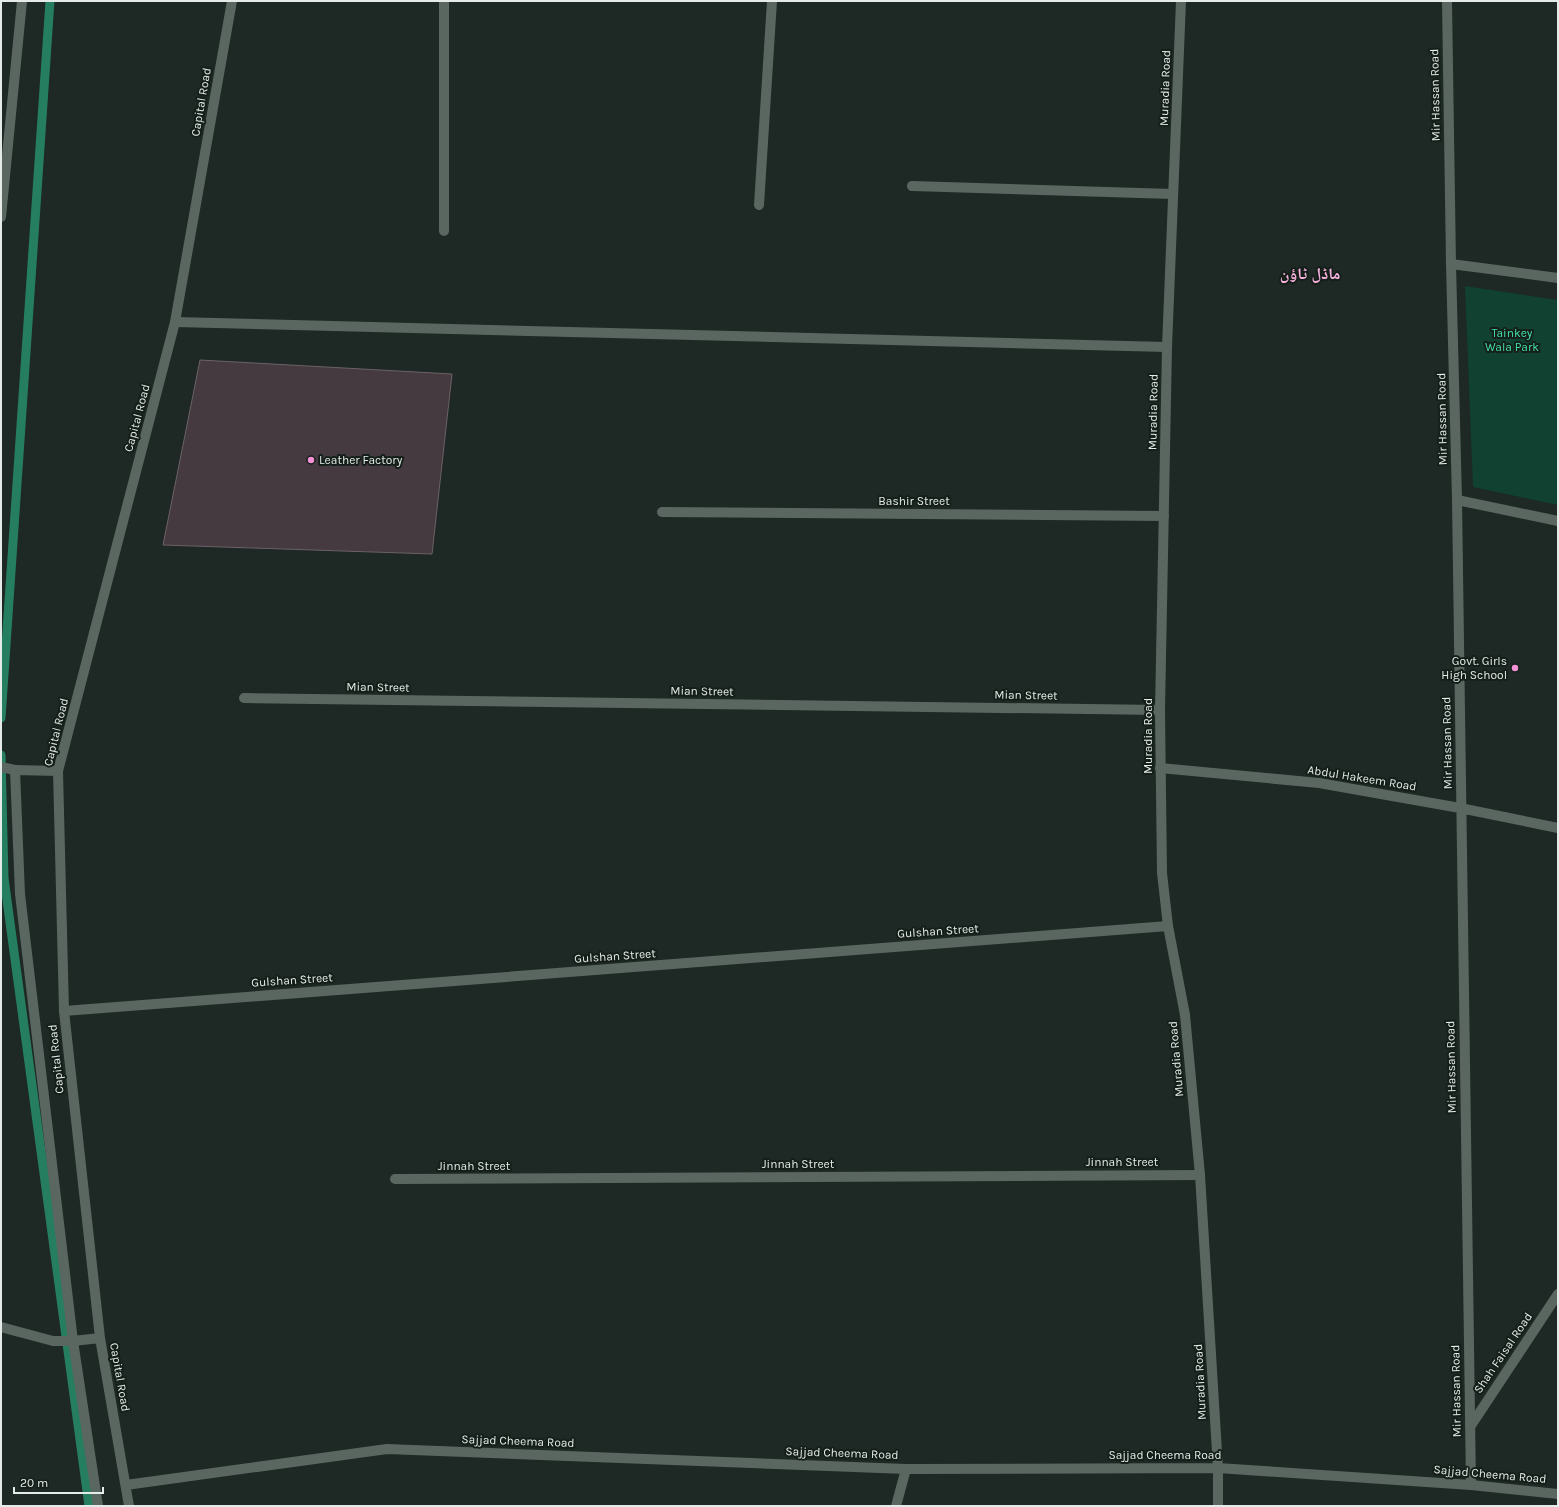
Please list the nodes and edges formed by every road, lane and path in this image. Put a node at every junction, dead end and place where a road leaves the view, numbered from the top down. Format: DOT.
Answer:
graph roads {
  1 [pos="22,1"];
  2 [pos="232,1"];
  3 [pos="444,1"];
  4 [pos="772,1"];
  5 [pos="1181,1"];
  6 [pos="1447,1"];
  7 [pos="912,186"];
  8 [pos="1174,194"];
  9 [pos="759,205"];
  10 [pos="1,217"];
  11 [pos="444,231"];
  12 [pos="1451,264"];
  13 [pos="1558,278"];
  14 [pos="175,322"];
  15 [pos="1167,347"];
  16 [pos="1457,500"];
  17 [pos="662,512"];
  18 [pos="1164,516"];
  19 [pos="1558,521"];
  20 [pos="244,698"];
  21 [pos="1160,710"];
  22 [pos="1,767"];
  23 [pos="1160,768"];
  24 [pos="15,770"];
  25 [pos="58,771"];
  26 [pos="1460,808"];
  27 [pos="1558,828"];
  28 [pos="1168,926"];
  29 [pos="64,1011"];
  30 [pos="1200,1175"];
  31 [pos="395,1179"];
  32 [pos="1558,1294"];
  33 [pos="1,1328"];
  34 [pos="100,1338"];
  35 [pos="71,1341"];
  36 [pos="1470,1427"];
  37 [pos="906,1468"];
  38 [pos="1218,1468"];
  39 [pos="126,1485"];
  40 [pos="1471,1485"];
  41 [pos="1558,1494"];
  42 [pos="98,1506"];
  43 [pos="129,1506"];
  44 [pos="896,1506"];
  45 [pos="1218,1506"];
  1 -- 10 [label="street"];
  2 -- 14 [label="street, Capital Road"];
  3 -- 11 [label="street"];
  4 -- 9 [label="street"];
  5 -- 8 [label="street, Muradia Road"];
  6 -- 12 [label="street, Mir Hassan Road"];
  7 -- 8 [label="street"];
  8 -- 15 [label="street, Muradia Road"];
  12 -- 13 [label="street"];
  12 -- 16 [label="street, Mir Hassan Road"];
  14 -- 15 [label="street"];
  14 -- 25 [label="street, Capital Road"];
  15 -- 18 [label="street, Muradia Road"];
  16 -- 19 [label="street"];
  16 -- 26 [label="street, Mir Hassan Road"];
  17 -- 18 [label="street, Bashir Street"];
  18 -- 21 [label="street, Muradia Road"];
  20 -- 21 [label="street, Mian Street"];
  21 -- 23 [label="street, Muradia Road"];
  22 -- 24 [label="street"];
  23 -- 26 [label="street, Abdul Hakeem Road"];
  23 -- 28 [label="street, Muradia Road"];
  24 -- 25 [label="street"];
  24 -- 35 [label="street"];
  25 -- 29 [label="street, Capital Road"];
  26 -- 27 [label="street, Abdul Hakeem Road"];
  26 -- 36 [label="street, Mir Hassan Road"];
  28 -- 29 [label="street, Gulshan Street"];
  28 -- 30 [label="street, Muradia Road"];
  29 -- 34 [label="street, Capital Road"];
  30 -- 31 [label="street, Jinnah Street"];
  30 -- 38 [label="street, Muradia Road"];
  32 -- 36 [label="street, Shah Faisal Road"];
  33 -- 35 [label="street"];
  34 -- 35 [label="street"];
  34 -- 39 [label="street, Capital Road"];
  35 -- 42 [label="street"];
  36 -- 40 [label="street, Mir Hassan Road"];
  37 -- 38 [label="street, Sajjad Cheema Road"];
  37 -- 39 [label="street, Sajjad Cheema Road"];
  37 -- 44 [label="street"];
  38 -- 40 [label="street, Sajjad Cheema Road"];
  38 -- 45 [label="street, Muradia Road"];
  39 -- 43 [label="street, Capital Road"];
  40 -- 41 [label="street, Sajjad Cheema Road"];
}
